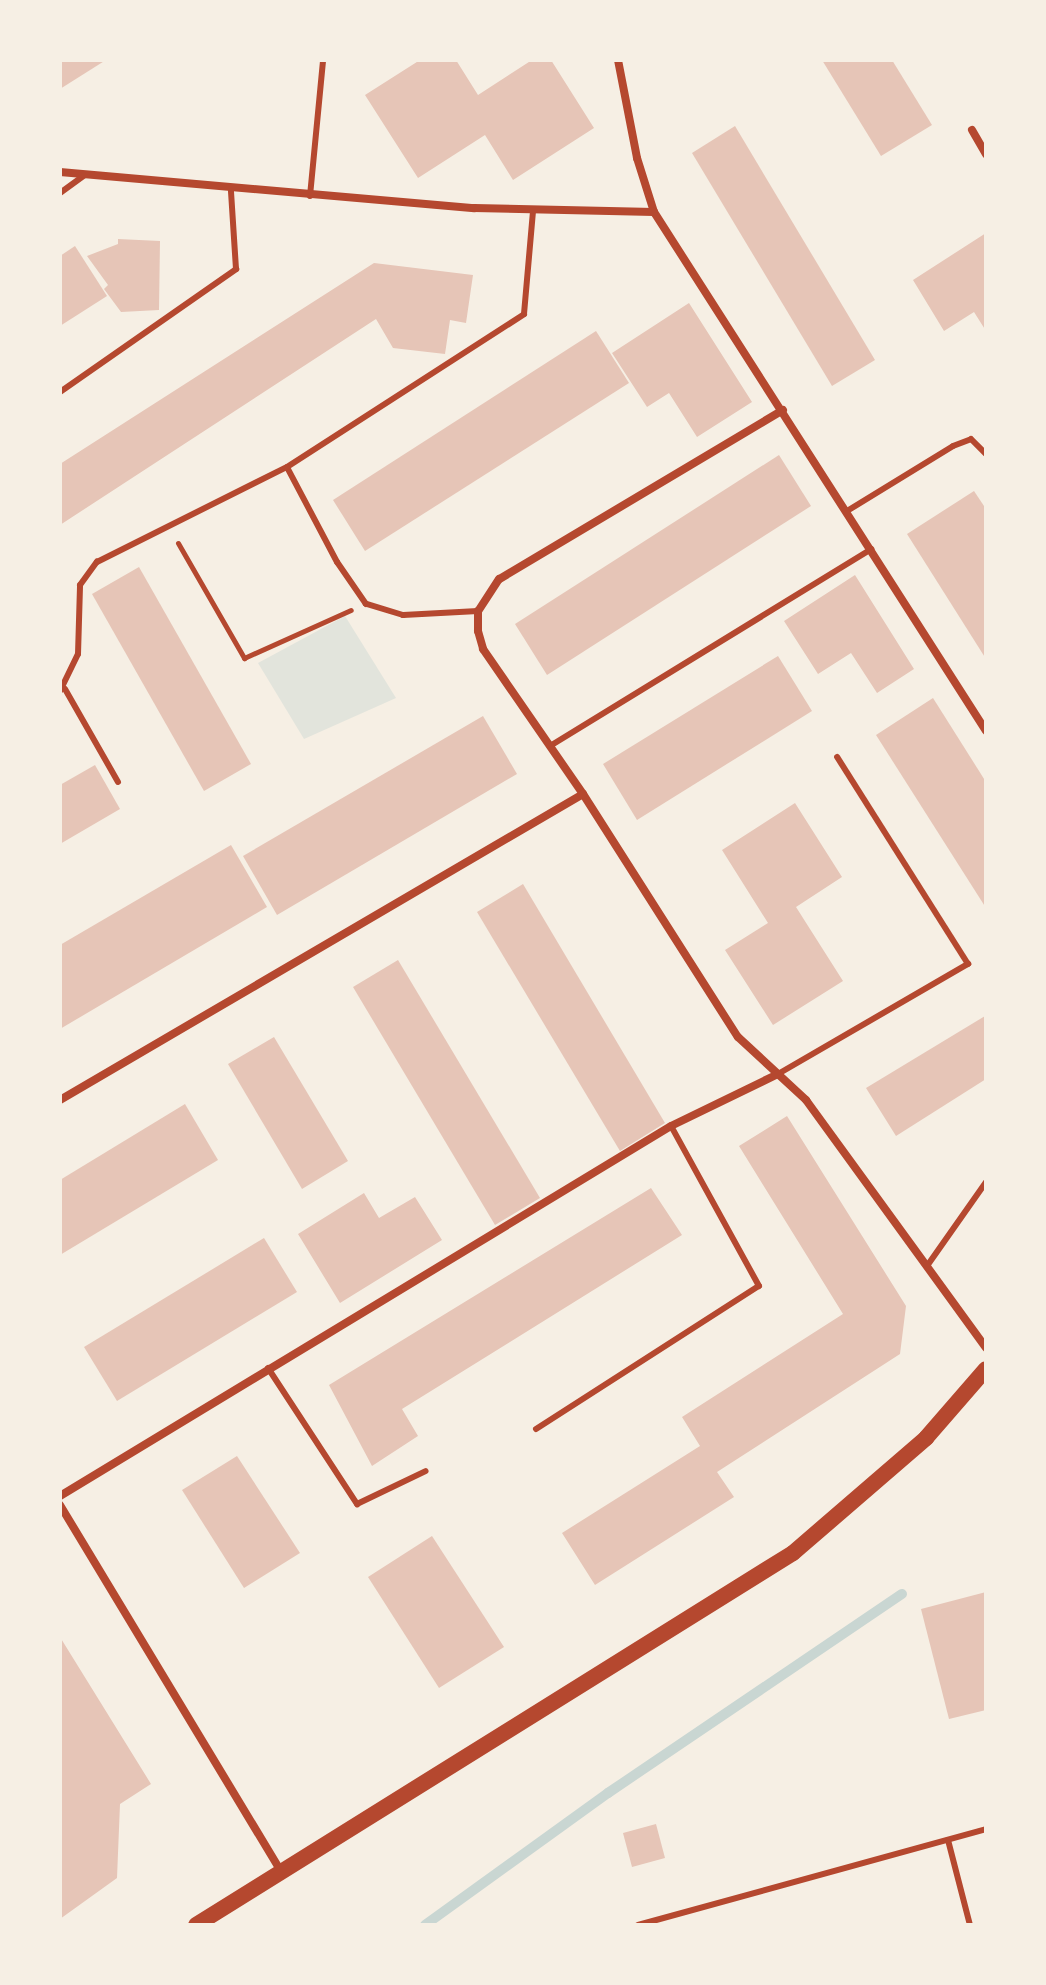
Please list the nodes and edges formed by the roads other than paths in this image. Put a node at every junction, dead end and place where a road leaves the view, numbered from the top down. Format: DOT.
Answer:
graph roads {
  1 [pos="323,60"];
  2 [pos="618,60"];
  3 [pos="972,130"];
  4 [pos="986,154"];
  5 [pos="60,172"];
  6 [pos="85,175"];
  7 [pos="231,191"];
  8 [pos="60,193"];
  9 [pos="310,196"];
  10 [pos="533,212"];
  11 [pos="654,212"];
  12 [pos="60,392"];
  13 [pos="783,410"];
  14 [pos="986,454"];
  15 [pos="287,467"];
  16 [pos="847,511"];
  17 [pos="871,549"];
  18 [pos="478,611"];
  19 [pos="62,690"];
  20 [pos="986,731"];
  21 [pos="550,746"];
  22 [pos="837,757"];
  23 [pos="118,782"];
  24 [pos="583,794"];
  25 [pos="778,1074"];
  26 [pos="60,1100"];
  27 [pos="671,1126"];
  28 [pos="986,1182"];
  29 [pos="927,1266"];
  30 [pos="986,1348"];
  31 [pos="268,1368"];
  32 [pos="984,1376"];
  33 [pos="536,1429"];
  34 [pos="426,1471"];
  35 [pos="60,1496"];
  36 [pos="60,1505"];
  37 [pos="986,1829"];
  38 [pos="948,1840"];
  39 [pos="281,1872"];
  40 [pos="196,1925"];
  41 [pos="638,1925"];
  42 [pos="970,1925"];
  1 -- 9 [label="lane"];
  2 -- 11 [label="street"];
  3 -- 4 [label="street"];
  5 -- 6 [label="street"];
  6 -- 7 [label="street"];
  6 -- 8 [label="lane"];
  7 -- 9 [label="street"];
  7 -- 12 [label="lane"];
  9 -- 10 [label="street"];
  10 -- 11 [label="street"];
  10 -- 15 [label="lane"];
  11 -- 13 [label="street"];
  13 -- 16 [label="street"];
  13 -- 18 [label="street"];
  14 -- 16 [label="lane"];
  15 -- 18 [label="lane"];
  15 -- 19 [label="lane"];
  16 -- 17 [label="street"];
  17 -- 20 [label="street"];
  17 -- 21 [label="lane"];
  18 -- 21 [label="street"];
  19 -- 23 [label="lane"];
  21 -- 24 [label="street"];
  22 -- 25 [label="lane"];
  24 -- 25 [label="street"];
  24 -- 26 [label="street"];
  25 -- 27 [label="street"];
  25 -- 29 [label="street"];
  27 -- 31 [label="street"];
  27 -- 33 [label="lane"];
  28 -- 29 [label="lane"];
  29 -- 30 [label="street"];
  31 -- 34 [label="lane"];
  31 -- 35 [label="street"];
  32 -- 39 [label="main road"];
  36 -- 39 [label="street"];
  37 -- 38 [label="lane"];
  38 -- 41 [label="lane"];
  38 -- 42 [label="lane"];
  39 -- 40 [label="main road"];
}
